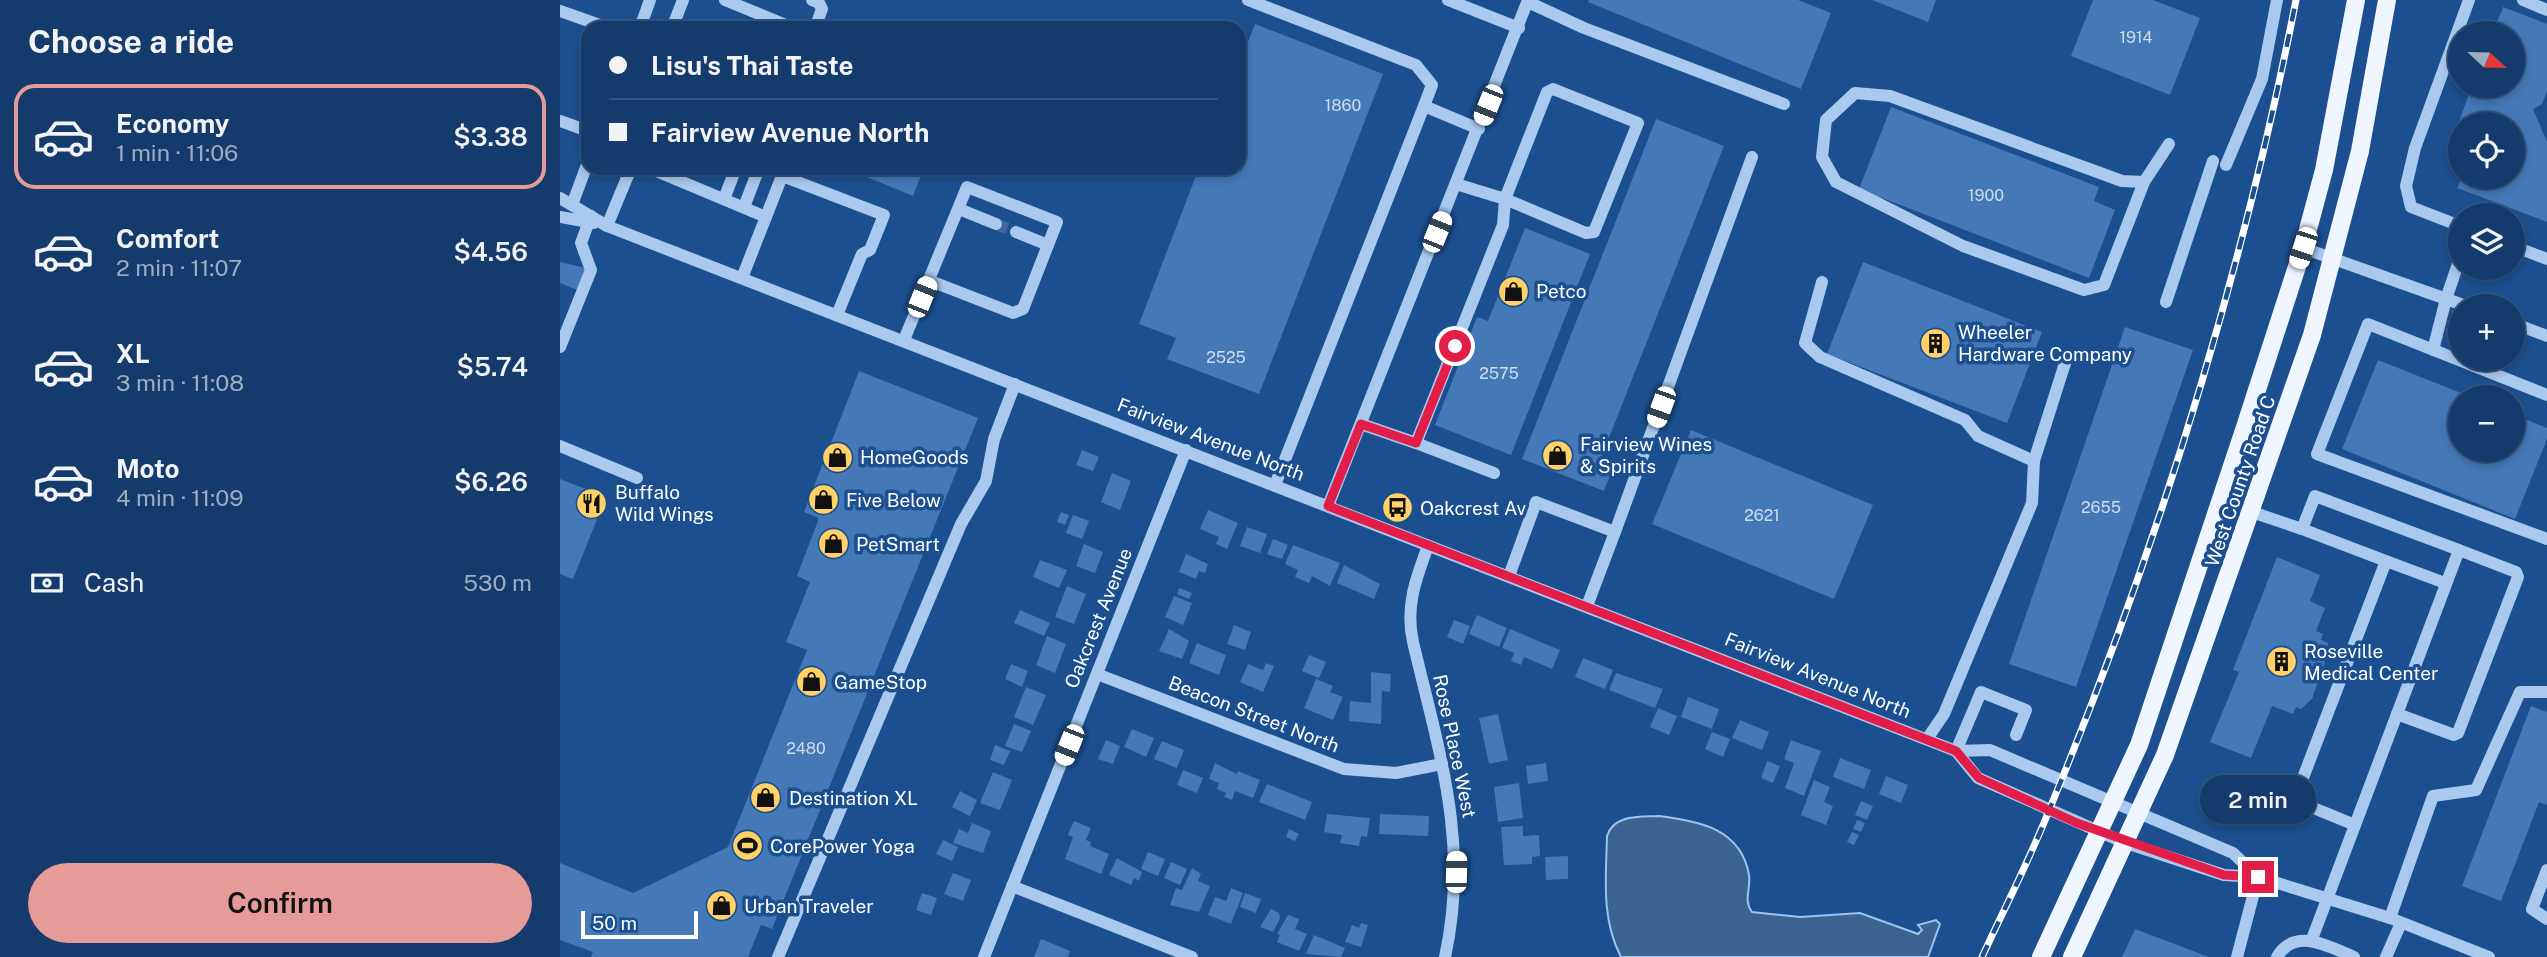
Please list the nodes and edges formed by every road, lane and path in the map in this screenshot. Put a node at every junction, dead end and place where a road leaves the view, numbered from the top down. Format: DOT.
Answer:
graph roads {
  1 [pos="650,0"];
  2 [pos="683,0"];
  3 [pos="725,0"];
  4 [pos="812,0"];
  5 [pos="1248,0"];
  6 [pos="1448,0"];
  7 [pos="2277,0"];
  8 [pos="2356,0"];
  9 [pos="2387,0"];
  10 [pos="2469,0"];
  11 [pos="2523,0"];
  12 [pos="1528,1"];
  13 [pos="2547,10"];
  14 [pos="560,11"];
  15 [pos="588,21"];
  16 [pos="642,21"];
  17 [pos="675,21"];
  18 [pos="776,21"];
  19 [pos="818,21"];
  20 [pos="1519,28"];
  21 [pos="1784,104"];
  22 [pos="1424,106"];
  23 [pos="560,121"];
  24 [pos="581,128"];
  25 [pos="1479,129"];
  26 [pos="2169,144"];
  27 [pos="1752,157"];
  28 [pos="581,175"];
  29 [pos="628,175"];
  30 [pos="666,175"];
  31 [pos="733,175"];
  32 [pos="756,175"];
  33 [pos="782,175"];
  34 [pos="790,175"];
  35 [pos="2144,181"];
  36 [pos="1457,184"];
  37 [pos="724,199"];
  38 [pos="1505,200"];
  39 [pos="566,202"];
  40 [pos="744,207"];
  41 [pos="959,209"];
  42 [pos="766,217"];
  43 [pos="560,218"];
  44 [pos="590,219"];
  45 [pos="2448,221"];
  46 [pos="996,225"];
  47 [pos="607,226"];
  48 [pos="1016,232"];
  49 [pos="1048,245"];
  50 [pos="2303,248"];
  51 [pos="2525,251"];
  52 [pos="2330,258"];
  53 [pos="2547,259"];
  54 [pos="742,278"];
  55 [pos="928,280"];
  56 [pos="2452,280"];
  57 [pos="1822,282"];
  58 [pos="2446,299"];
  59 [pos="2166,302"];
  60 [pos="837,315"];
  61 [pos="2525,327"];
  62 [pos="2547,335"];
  63 [pos="904,341"];
  64 [pos="560,346"];
  65 [pos="2433,350"];
  66 [pos="2066,360"];
  67 [pos="1015,384"];
  68 [pos="2547,395"];
  69 [pos="1361,424"];
  70 [pos="1416,443"];
  71 [pos="560,446"];
  72 [pos="1186,450"];
  73 [pos="2034,461"];
  74 [pos="1494,473"];
  75 [pos="637,478"];
  76 [pos="1275,485"];
  77 [pos="1328,506"];
  78 [pos="2252,512"];
  79 [pos="2302,529"];
  80 [pos="1615,533"];
  81 [pos="2547,539"];
  82 [pos="1429,546"];
  83 [pos="2459,550"];
  84 [pos="2386,561"];
  85 [pos="1508,576"];
  86 [pos="2445,583"];
  87 [pos="1587,606"];
  88 [pos="1097,674"];
  89 [pos="2547,692"];
  90 [pos="2397,714"];
  91 [pos="2015,734"];
  92 [pos="1927,739"];
  93 [pos="1956,751"];
  94 [pos="1442,764"];
  95 [pos="2113,801"];
  96 [pos="2139,812"];
  97 [pos="2355,825"];
  98 [pos="2098,831"];
  99 [pos="2123,842"];
  100 [pos="2547,870"];
  101 [pos="2258,877"];
  102 [pos="1012,886"];
  103 [pos="2329,900"];
  104 [pos="2547,919"];
  105 [pos="2395,921"];
  106 [pos="2312,939"];
  107 [pos="778,957"];
  108 [pos="984,957"];
  109 [pos="1192,957"];
  110 [pos="1445,957"];
  111 [pos="2041,957"];
  112 [pos="2072,957"];
  113 [pos="2236,957"];
  114 [pos="2277,957"];
  115 [pos="2354,957"];
  116 [pos="2386,957"];
  117 [pos="2489,957"];
  1 -- 16 [label="street"];
  2 -- 17 [label="street"];
  3 -- 18 [label="street"];
  4 -- 19 [label="street"];
  5 -- 22 [label="street"];
  6 -- 20 [label="street"];
  7 -- 59 [label="street"];
  8 -- 50 [label="main road, West County Road C"];
  9 -- 52 [label="main road, West County Road C"];
  10 -- 45 [label="street"];
  11 -- 13 [label="street"];
  12 -- 20 [label="street"];
  12 -- 21 [label="street"];
  14 -- 15 [label="street"];
  20 -- 25 [label="street"];
  22 -- 25 [label="street"];
  22 -- 76 [label="street"];
  23 -- 24 [label="street"];
  25 -- 36 [label="street"];
  26 -- 35 [label="street"];
  27 -- 80 [label="street"];
  28 -- 39 [label="street"];
  29 -- 47 [label="street"];
  30 -- 37 [label="street"];
  31 -- 37 [label="street"];
  32 -- 40 [label="street"];
  33 -- 42 [label="street"];
  34 -- 60 [label="street"];
  35 -- 35 [label="street"];
  36 -- 38 [label="street"];
  36 -- 69 [label="street"];
  37 -- 40 [label="street"];
  38 -- 38 [label="street"];
  38 -- 70 [label="street"];
  39 -- 44 [label="street, Fairview Avenue North"];
  40 -- 42 [label="street"];
  41 -- 46 [label="street"];
  41 -- 49 [label="street"];
  41 -- 55 [label="street"];
  42 -- 54 [label="street"];
  43 -- 44 [label="street, Fairview Avenue North"];
  44 -- 47 [label="street, Fairview Avenue North"];
  44 -- 64 [label="street"];
  47 -- 54 [label="street, Fairview Avenue North"];
  48 -- 49 [label="street"];
  49 -- 55 [label="street"];
  50 -- 52 [label="street"];
  50 -- 95 [label="main road, West County Road C"];
  51 -- 53 [label="street"];
  52 -- 58 [label="street"];
  52 -- 78 [label="main road, West County Road C"];
  54 -- 60 [label="street, Fairview Avenue North"];
  55 -- 63 [label="street"];
  56 -- 58 [label="street"];
  57 -- 73 [label="street"];
  58 -- 65 [label="street"];
  60 -- 63 [label="street, Fairview Avenue North"];
  61 -- 62 [label="street"];
  63 -- 67 [label="street, Fairview Avenue North"];
  65 -- 68 [label="street"];
  65 -- 81 [label="street"];
  66 -- 73 [label="street"];
  67 -- 72 [label="street, Fairview Avenue North"];
  67 -- 107 [label="street"];
  69 -- 70 [label="street"];
  69 -- 77 [label="street"];
  70 -- 74 [label="street"];
  71 -- 75 [label="street"];
  72 -- 76 [label="street, Fairview Avenue North"];
  72 -- 88 [label="street, Oakcrest Avenue"];
  73 -- 92 [label="street"];
  76 -- 77 [label="street, Fairview Avenue North"];
  77 -- 82 [label="street, Fairview Avenue North"];
  78 -- 79 [label="street"];
  78 -- 96 [label="main road, West County Road C"];
  79 -- 83 [label="street"];
  79 -- 84 [label="street"];
  80 -- 85 [label="street"];
  80 -- 87 [label="street"];
  82 -- 85 [label="street, Fairview Avenue North"];
  82 -- 94 [label="street, Rose Place West"];
  83 -- 86 [label="street"];
  83 -- 90 [label="street"];
  84 -- 86 [label="street"];
  84 -- 97 [label="street"];
  85 -- 87 [label="street, Fairview Avenue North"];
  86 -- 90 [label="street"];
  87 -- 92 [label="street, Fairview Avenue North"];
  88 -- 94 [label="street, Beacon Street North"];
  88 -- 102 [label="street, Oakcrest Avenue"];
  89 -- 105 [label="street"];
  90 -- 97 [label="street"];
  91 -- 93 [label="street"];
  92 -- 93 [label="street, Fairview Avenue North"];
  93 -- 95 [label="street, Fairview Avenue North"];
  93 -- 98 [label="street, Fairview Avenue North"];
  94 -- 110 [label="street, Rose Place West"];
  95 -- 96 [label="street, Fairview Avenue North"];
  95 -- 98 [label="main road, West County Road C"];
  96 -- 99 [label="main road, West County Road C"];
  96 -- 101 [label="street, Fairview Avenue North"];
  97 -- 103 [label="street"];
  98 -- 99 [label="street, Fairview Avenue North"];
  98 -- 111 [label="main road, West County Road C"];
  99 -- 101 [label="street, Fairview Avenue North"];
  99 -- 112 [label="main road, West County Road C"];
  100 -- 104 [label="street"];
  101 -- 103 [label="street, Fairview Avenue North"];
  101 -- 113 [label="street"];
  102 -- 108 [label="street, Oakcrest Avenue"];
  102 -- 109 [label="street"];
  103 -- 105 [label="street, Fairview Avenue North"];
  103 -- 106 [label="street"];
  105 -- 116 [label="street"];
  105 -- 117 [label="street, Fairview Avenue North"];
  106 -- 114 [label="street"];
  106 -- 115 [label="street"];
}
